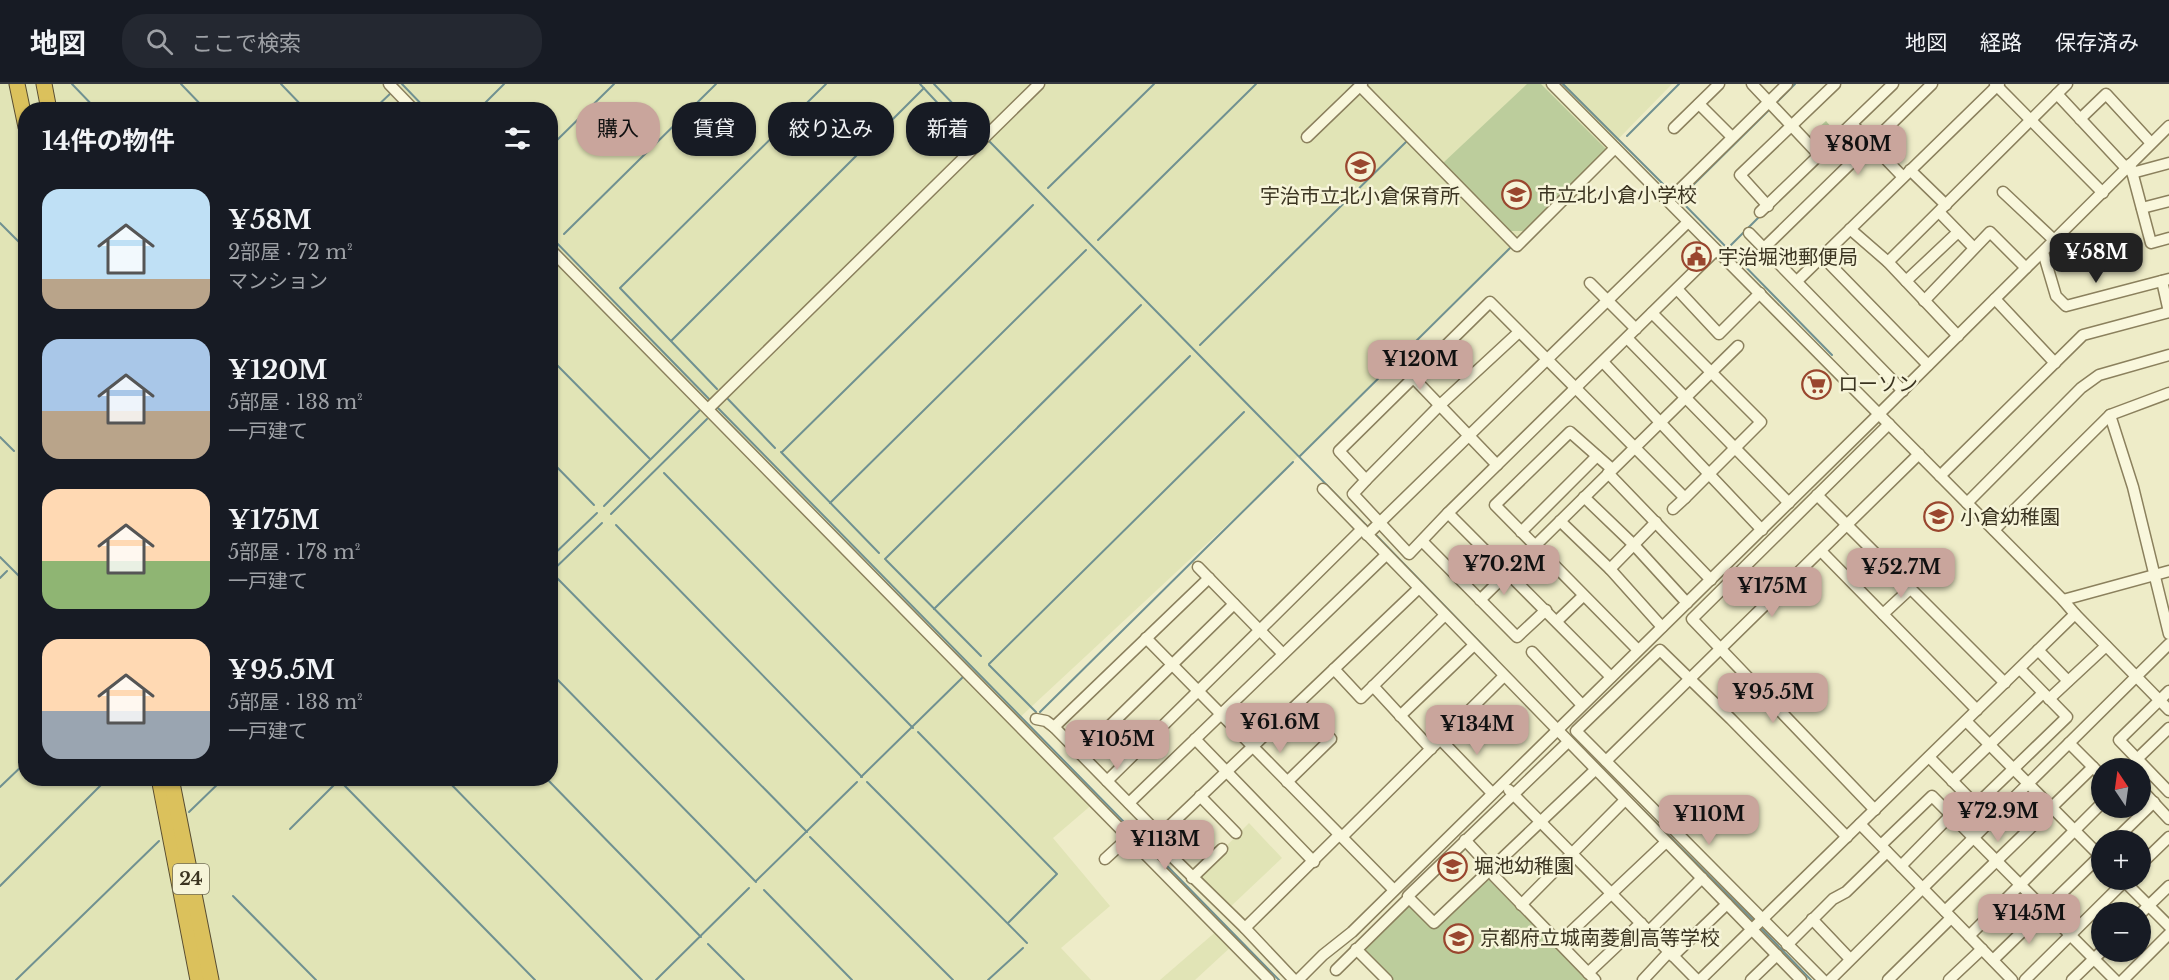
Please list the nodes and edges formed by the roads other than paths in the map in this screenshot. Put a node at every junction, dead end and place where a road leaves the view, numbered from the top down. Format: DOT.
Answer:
graph roads {
  1 [pos="17,84"];
  2 [pos="44,84"];
  3 [pos="389,84"];
  4 [pos="1038,84"];
  5 [pos="1552,84"];
  6 [pos="1719,84"];
  7 [pos="1752,84"];
  8 [pos="1787,84"];
  9 [pos="1835,84"];
  10 [pos="1876,84"];
  11 [pos="1893,84"];
  12 [pos="1932,84"];
  13 [pos="2067,84"];
  14 [pos="1361,85"];
  15 [pos="1997,85"];
  16 [pos="1567,90"];
  17 [pos="1885,93"];
  18 [pos="2057,94"];
  19 [pos="21,102"];
  20 [pos="47,102"];
  21 [pos="406,102"];
  22 [pos="1768,102"];
  23 [pos="1699,104"];
  24 [pos="2032,119"];
  25 [pos="2080,119"];
  26 [pos="1852,124"];
  27 [pos="1791,126"];
  28 [pos="2169,126"];
  29 [pos="1674,128"];
  30 [pos="1307,137"];
  31 [pos="1732,137"];
  32 [pos="2151,143"];
  33 [pos="1870,144"];
  34 [pos="1615,148"];
  35 [pos="1819,155"];
  36 [pos="2169,163"];
  37 [pos="2129,168"];
  38 [pos="1907,174"];
  39 [pos="2003,192"];
  40 [pos="2103,193"];
  41 [pos="1671,197"];
  42 [pos="2169,201"];
  43 [pos="1942,208"];
  44 [pos="2142,208"];
  45 [pos="1688,222"];
  46 [pos="1850,229"];
  47 [pos="1749,233"];
  48 [pos="1958,233"];
  49 [pos="2169,238"];
  50 [pos="2054,240"];
  51 [pos="1764,248"];
  52 [pos="1974,249"];
  53 [pos="1716,250"];
  54 [pos="2043,252"];
  55 [pos="1822,256"];
  56 [pos="558,257"];
  57 [pos="1888,262"];
  58 [pos="2026,268"];
  59 [pos="2166,280"];
  60 [pos="1797,281"];
  61 [pos="1906,281"];
  62 [pos="1590,283"];
  63 [pos="1677,289"];
  64 [pos="1760,293"];
  65 [pos="1995,299"];
  66 [pos="1608,300"];
  67 [pos="1924,301"];
  68 [pos="2169,312"];
  69 [pos="1652,313"];
  70 [pos="1636,329"];
  71 [pos="1519,332"];
  72 [pos="1958,336"];
  73 [pos="1627,338"];
  74 [pos="1738,346"];
  75 [pos="2169,355"];
  76 [pos="1547,360"];
  77 [pos="1603,362"];
  78 [pos="2055,363"];
  79 [pos="1401,365"];
  80 [pos="1928,365"];
  81 [pos="1709,372"];
  82 [pos="1413,378"];
  83 [pos="1575,389"];
  84 [pos="1903,391"];
  85 [pos="2169,393"];
  86 [pos="1685,398"];
  87 [pos="712,405"];
  88 [pos="1440,405"];
  89 [pos="1880,414"];
  90 [pos="2110,415"];
  91 [pos="1660,422"];
  92 [pos="1889,424"];
  93 [pos="1470,436"];
  94 [pos="1635,446"];
  95 [pos="1734,448"];
  96 [pos="1919,454"];
  97 [pos="1597,456"];
  98 [pos="1497,465"];
  99 [pos="1610,471"];
  100 [pos="1709,473"];
  101 [pos="1940,476"];
  102 [pos="1366,480"];
  103 [pos="1323,489"];
  104 [pos="1817,495"];
  105 [pos="1584,497"];
  106 [pos="1685,498"];
  107 [pos="1789,503"];
  108 [pos="1967,503"];
  109 [pos="1673,509"];
  110 [pos="1449,513"];
  111 [pos="1560,521"];
  112 [pos="1656,522"];
  113 [pos="1380,523"];
  114 [pos="1848,525"];
  115 [pos="1762,530"];
  116 [pos="1994,530"];
  117 [pos="1365,532"];
  118 [pos="1521,532"];
  119 [pos="1422,541"];
  120 [pos="1634,545"];
  121 [pos="1534,546"];
  122 [pos="1821,551"];
  123 [pos="1386,555"];
  124 [pos="1198,567"];
  125 [pos="1610,569"];
  126 [pos="2169,571"];
  127 [pos="1509,572"];
  128 [pos="2154,575"];
  129 [pos="1209,578"];
  130 [pos="1711,580"];
  131 [pos="1419,588"];
  132 [pos="1911,588"];
  133 [pos="1583,596"];
  134 [pos="1480,600"];
  135 [pos="2063,600"];
  136 [pos="1687,603"];
  137 [pos="1234,604"];
  138 [pos="1546,610"];
  139 [pos="1883,614"];
  140 [pos="2075,614"];
  141 [pos="1445,615"];
  142 [pos="1557,621"];
  143 [pos="1662,627"];
  144 [pos="1260,630"];
  145 [pos="2169,634"];
  146 [pos="1146,638"];
  147 [pos="2169,644"];
  148 [pos="1474,645"];
  149 [pos="2106,646"];
  150 [pos="1720,649"];
  151 [pos="1638,650"];
  152 [pos="2038,650"];
  153 [pos="1532,652"];
  154 [pos="1283,654"];
  155 [pos="1172,665"];
  156 [pos="1334,669"];
  157 [pos="2019,669"];
  158 [pos="1504,676"];
  159 [pos="1611,676"];
  160 [pos="2136,677"];
  161 [pos="1690,679"];
  162 [pos="2068,681"];
  163 [pos="2005,683"];
  164 [pos="1373,686"];
  165 [pos="1198,691"];
  166 [pos="2169,691"];
  167 [pos="2046,696"];
  168 [pos="2160,701"];
  169 [pos="1298,704"];
  170 [pos="1582,705"];
  171 [pos="1977,710"];
  172 [pos="2169,710"];
  173 [pos="1221,714"];
  174 [pos="1400,716"];
  175 [pos="1036,719"];
  176 [pos="1966,721"];
  177 [pos="1054,727"];
  178 [pos="2169,728"];
  179 [pos="1556,730"];
  180 [pos="1195,739"];
  181 [pos="1440,739"];
  182 [pos="1568,742"];
  183 [pos="2069,743"];
  184 [pos="1989,745"];
  185 [pos="1252,747"];
  186 [pos="1431,749"];
  187 [pos="1081,754"];
  188 [pos="1929,757"];
  189 [pos="2136,758"];
  190 [pos="2138,758"];
  191 [pos="1606,761"];
  192 [pos="2091,766"];
  193 [pos="2013,769"];
  194 [pos="1595,770"];
  195 [pos="1226,771"];
  196 [pos="2151,773"];
  197 [pos="2091,777"];
  198 [pos="1107,781"];
  199 [pos="1952,781"];
  200 [pos="1287,782"];
  201 [pos="1503,783"];
  202 [pos="2028,784"];
  203 [pos="161,786"];
  204 [pos="172,786"];
  205 [pos="2169,791"];
  206 [pos="1492,793"];
  207 [pos="1514,795"];
  208 [pos="1200,796"];
  209 [pos="2151,799"];
  210 [pos="1625,800"];
  211 [pos="2154,802"];
  212 [pos="1129,803"];
  213 [pos="2052,808"];
  214 [pos="1875,810"];
  215 [pos="2091,814"];
  216 [pos="1951,815"];
  217 [pos="2169,819"];
  218 [pos="1541,822"];
  219 [pos="1860,824"];
  220 [pos="2125,830"];
  221 [pos="2074,831"];
  222 [pos="1236,833"];
  223 [pos="1340,836"];
  224 [pos="1129,837"];
  225 [pos="1846,837"];
  226 [pos="1973,837"];
  227 [pos="2169,837"];
  228 [pos="1465,840"];
  229 [pos="1666,842"];
  230 [pos="1158,843"];
  231 [pos="2091,847"];
  232 [pos="1222,849"];
  233 [pos="1884,849"];
  234 [pos="1572,853"];
  235 [pos="2151,854"];
  236 [pos="1105,859"];
  237 [pos="1997,861"];
  238 [pos="1314,862"];
  239 [pos="1422,863"];
  240 [pos="2091,865"];
  241 [pos="1900,866"];
  242 [pos="1491,868"];
  243 [pos="1433,873"];
  244 [pos="1190,877"];
  245 [pos="1702,878"];
  246 [pos="1179,885"];
  247 [pos="2020,885"];
  248 [pos="1922,888"];
  249 [pos="1394,890"];
  250 [pos="2114,890"];
  251 [pos="2167,892"];
  252 [pos="1612,893"];
  253 [pos="1409,898"];
  254 [pos="1727,904"];
  255 [pos="1521,905"];
  256 [pos="2151,905"];
  257 [pos="2045,909"];
  258 [pos="192,914"];
  259 [pos="1948,914"];
  260 [pos="2151,914"];
  261 [pos="1762,919"];
  262 [pos="1812,919"];
  263 [pos="1645,927"];
  264 [pos="2169,927"];
  265 [pos="1245,928"];
  266 [pos="1752,930"];
  267 [pos="2169,934"];
  268 [pos="2070,935"];
  269 [pos="1969,936"];
  270 [pos="1559,943"];
  271 [pos="1787,945"];
  272 [pos="1356,949"];
  273 [pos="1982,949"];
  274 [pos="2091,950"];
  275 [pos="1671,954"];
  276 [pos="1777,955"];
  277 [pos="1850,959"];
  278 [pos="1992,960"];
  279 [pos="2091,962"];
  280 [pos="2103,962"];
  281 [pos="1336,970"];
  282 [pos="1592,977"];
  283 [pos="2006,978"];
  284 [pos="1799,979"];
  285 [pos="198,980"];
  286 [pos="211,980"];
  287 [pos="1269,980"];
  288 [pos="1296,980"];
  289 [pos="1387,980"];
  290 [pos="1643,980"];
  291 [pos="1698,980"];
  292 [pos="1751,980"];
  293 [pos="1823,980"];
  294 [pos="1830,980"];
  295 [pos="1888,980"];
  296 [pos="1949,980"];
  297 [pos="2025,980"];
  298 [pos="2072,980"];
  299 [pos="2115,980"];
  300 [pos="2123,980"];
  1 -- 19 [label="highway"];
  2 -- 20 [label="highway"];
  3 -- 21 [label="street"];
  4 -- 87 [label="street"];
  5 -- 16 [label="street"];
  6 -- 23 [label="street"];
  7 -- 22 [label="street"];
  8 -- 22 [label="street"];
  9 -- 27 [label="street"];
  10 -- 17 [label="street"];
  11 -- 17 [label="street"];
  12 -- 33 [label="street"];
  13 -- 18 [label="street"];
  14 -- 30 [label="street"];
  14 -- 34 [label="street"];
  15 -- 24 [label="street"];
  15 -- 38 [label="street"];
  16 -- 34 [label="street"];
  17 -- 26 [label="street"];
  18 -- 24 [label="street"];
  18 -- 25 [label="street"];
  22 -- 27 [label="street"];
  22 -- 31 [label="street"];
  23 -- 29 [label="street"];
  23 -- 31 [label="street"];
  24 -- 40 [label="street"];
  24 -- 43 [label="street"];
  25 -- 32 [label="street"];
  25 -- 37 [label="street"];
  26 -- 33 [label="street"];
  26 -- 35 [label="street"];
  27 -- 35 [label="street"];
  27 -- 35 [label="street"];
  28 -- 32 [label="street"];
  31 -- 41 [label="street"];
  32 -- 37 [label="street"];
  33 -- 38 [label="street"];
  33 -- 51 [label="street"];
  34 -- 41 [label="street"];
  36 -- 37 [label="street"];
  37 -- 40 [label="street"];
  37 -- 44 [label="street"];
  38 -- 43 [label="street"];
  38 -- 46 [label="street"];
  39 -- 50 [label="street"];
  40 -- 50 [label="street"];
  41 -- 45 [label="street"];
  42 -- 44 [label="street"];
  43 -- 48 [label="street"];
  43 -- 57 [label="street"];
  44 -- 49 [label="street"];
  45 -- 53 [label="street"];
  45 -- 66 [label="street"];
  46 -- 55 [label="street"];
  46 -- 57 [label="street"];
  47 -- 51 [label="street"];
  48 -- 52 [label="street"];
  48 -- 61 [label="street"];
  50 -- 54 [label="street"];
  51 -- 60 [label="street"];
  52 -- 58 [label="street"];
  52 -- 67 [label="street"];
  53 -- 63 [label="street"];
  53 -- 64 [label="street"];
  54 -- 58 [label="street"];
  54 -- 59 [label="street"];
  55 -- 60 [label="street"];
  55 -- 80 [label="street"];
  56 -- 87 [label="street"];
  57 -- 61 [label="street"];
  58 -- 65 [label="street"];
  59 -- 68 [label="street"];
  60 -- 84 [label="street"];
  61 -- 67 [label="street"];
  62 -- 66 [label="street"];
  63 -- 64 [label="street"];
  63 -- 69 [label="street"];
  64 -- 89 [label="street"];
  65 -- 72 [label="street"];
  65 -- 78 [label="street"];
  66 -- 70 [label="street"];
  66 -- 76 [label="street"];
  67 -- 72 [label="street"];
  68 -- 78 [label="street"];
  69 -- 70 [label="street"];
  69 -- 81 [label="street"];
  70 -- 73 [label="street"];
  71 -- 76 [label="street"];
  71 -- 82 [label="street"];
  71 -- 88 [label="street"];
  72 -- 80 [label="street"];
  73 -- 77 [label="street"];
  73 -- 86 [label="street"];
  74 -- 81 [label="street"];
  75 -- 108 [label="street"];
  76 -- 83 [label="street"];
  76 -- 93 [label="street"];
  77 -- 83 [label="street"];
  77 -- 91 [label="street"];
  78 -- 101 [label="street"];
  79 -- 82 [label="street"];
  80 -- 84 [label="street"];
  81 -- 86 [label="street"];
  81 -- 95 [label="street"];
  82 -- 88 [label="street"];
  82 -- 102 [label="street"];
  83 -- 94 [label="street"];
  83 -- 98 [label="street"];
  84 -- 89 [label="street"];
  85 -- 90 [label="street"];
  86 -- 91 [label="street"];
  86 -- 95 [label="street"];
  87 -- 224 [label="street"];
  88 -- 93 [label="street"];
  88 -- 102 [label="street"];
  89 -- 92 [label="street"];
  89 -- 107 [label="street"];
  90 -- 116 [label="street"];
  90 -- 128 [label="street"];
  91 -- 94 [label="street"];
  91 -- 100 [label="street"];
  92 -- 96 [label="street"];
  92 -- 104 [label="street"];
  93 -- 98 [label="street"];
  93 -- 113 [label="street"];
  94 -- 99 [label="street"];
  94 -- 106 [label="street"];
  95 -- 100 [label="street"];
  95 -- 107 [label="street"];
  96 -- 101 [label="street"];
  96 -- 114 [label="street"];
  97 -- 99 [label="street"];
  97 -- 118 [label="street"];
  97 -- 118 [label="street"];
  98 -- 110 [label="street"];
  99 -- 105 [label="street"];
  99 -- 112 [label="street"];
  100 -- 106 [label="street"];
  100 -- 115 [label="street"];
  101 -- 108 [label="street"];
  102 -- 113 [label="street"];
  103 -- 117 [label="street"];
  104 -- 114 [label="street"];
  104 -- 150 [label="street"];
  105 -- 111 [label="street"];
  105 -- 120 [label="street"];
  106 -- 109 [label="street"];
  107 -- 115 [label="street"];
  108 -- 116 [label="street"];
  110 -- 119 [label="street"];
  110 -- 127 [label="street"];
  111 -- 121 [label="street"];
  111 -- 125 [label="street"];
  112 -- 120 [label="street"];
  112 -- 130 [label="street"];
  113 -- 117 [label="street"];
  113 -- 119 [label="street"];
  114 -- 122 [label="street"];
  114 -- 132 [label="street"];
  115 -- 130 [label="street"];
  116 -- 135 [label="street"];
  117 -- 123 [label="street"];
  117 -- 144 [label="street"];
  118 -- 121 [label="street"];
  119 -- 134 [label="street"];
  120 -- 125 [label="street"];
  120 -- 136 [label="street"];
  121 -- 127 [label="street"];
  121 -- 133 [label="street"];
  122 -- 139 [label="street"];
  122 -- 150 [label="street"];
  123 -- 131 [label="street"];
  123 -- 154 [label="street"];
  124 -- 129 [label="street"];
  125 -- 143 [label="street"];
  126 -- 128 [label="street"];
  127 -- 134 [label="street"];
  127 -- 138 [label="street"];
  128 -- 135 [label="street"];
  128 -- 145 [label="street"];
  129 -- 137 [label="street"];
  129 -- 146 [label="street"];
  130 -- 136 [label="street"];
  131 -- 141 [label="street"];
  131 -- 156 [label="street"];
  132 -- 139 [label="street"];
  132 -- 163 [label="street"];
  133 -- 142 [label="street"];
  133 -- 151 [label="street"];
  134 -- 138 [label="street"];
  135 -- 140 [label="street"];
  136 -- 143 [label="street"];
  137 -- 144 [label="street"];
  137 -- 155 [label="street"];
  138 -- 142 [label="street"];
  139 -- 171 [label="street"];
  140 -- 149 [label="street"];
  140 -- 152 [label="street"];
  141 -- 148 [label="street"];
  141 -- 164 [label="street"];
  142 -- 159 [label="street"];
  143 -- 151 [label="street"];
  144 -- 154 [label="street"];
  144 -- 165 [label="street"];
  146 -- 155 [label="street"];
  146 -- 177 [label="street"];
  147 -- 160 [label="street"];
  148 -- 158 [label="street"];
  148 -- 174 [label="street"];
  149 -- 160 [label="street"];
  149 -- 162 [label="street"];
  150 -- 161 [label="street"];
  150 -- 214 [label="street"];
  151 -- 159 [label="street"];
  152 -- 157 [label="street"];
  152 -- 162 [label="street"];
  153 -- 170 [label="street"];
  154 -- 173 [label="street"];
  155 -- 165 [label="street"];
  155 -- 187 [label="street"];
  156 -- 164 [label="street"];
  156 -- 169 [label="street"];
  157 -- 163 [label="street"];
  157 -- 167 [label="street"];
  158 -- 179 [label="street"];
  158 -- 181 [label="street"];
  159 -- 170 [label="street"];
  160 -- 168 [label="street"];
  160 -- 183 [label="street"];
  161 -- 191 [label="street"];
  161 -- 191 [label="street"];
  161 -- 225 [label="street"];
  162 -- 167 [label="street"];
  163 -- 171 [label="street"];
  164 -- 174 [label="street"];
  165 -- 173 [label="street"];
  165 -- 198 [label="street"];
  166 -- 168 [label="street"];
  167 -- 184 [label="street"];
  167 -- 193 [label="street"];
  168 -- 172 [label="street"];
  168 -- 189 [label="street"];
  169 -- 185 [label="street"];
  169 -- 200 [label="street"];
  170 -- 179 [label="street"];
  171 -- 176 [label="street"];
  173 -- 180 [label="street"];
  173 -- 185 [label="street"];
  174 -- 186 [label="street"];
  175 -- 177 [label="street"];
  176 -- 184 [label="street"];
  176 -- 188 [label="street"];
  177 -- 187 [label="street"];
  178 -- 190 [label="street"];
  179 -- 182 [label="street"];
  179 -- 201 [label="street"];
  180 -- 195 [label="street"];
  180 -- 212 [label="street"];
  181 -- 186 [label="street"];
  181 -- 206 [label="street"];
  182 -- 194 [label="street"];
  182 -- 207 [label="street"];
  183 -- 192 [label="street"];
  183 -- 202 [label="street"];
  184 -- 193 [label="street"];
  184 -- 199 [label="street"];
  185 -- 195 [label="street"];
  185 -- 200 [label="street"];
  186 -- 223 [label="street"];
  187 -- 198 [label="street"];
  188 -- 199 [label="street"];
  188 -- 214 [label="street"];
  191 -- 261 [label="street"];
  193 -- 199 [label="street"];
  193 -- 202 [label="street"];
  194 -- 210 [label="street"];
  194 -- 218 [label="street"];
  195 -- 208 [label="street"];
  195 -- 238 [label="street"];
  196 -- 205 [label="street"];
  197 -- 213 [label="street"];
  198 -- 212 [label="street"];
  200 -- 223 [label="street"];
  201 -- 206 [label="street"];
  201 -- 207 [label="street"];
  202 -- 213 [label="street"];
  202 -- 226 [label="street"];
  203 -- 258 [label="highway, 24"];
  204 -- 258 [label="highway, 24"];
  206 -- 239 [label="street"];
  207 -- 218 [label="street"];
  207 -- 228 [label="street"];
  208 -- 212 [label="street"];
  208 -- 222 [label="street"];
  209 -- 211 [label="street"];
  210 -- 229 [label="street"];
  210 -- 234 [label="street"];
  211 -- 217 [label="street"];
  211 -- 220 [label="street"];
  213 -- 221 [label="street"];
  213 -- 237 [label="street"];
  214 -- 219 [label="street"];
  215 -- 221 [label="street"];
  216 -- 226 [label="street"];
  216 -- 233 [label="street"];
  216 -- 241 [label="street"];
  218 -- 234 [label="street"];
  218 -- 242 [label="street"];
  219 -- 225 [label="street"];
  219 -- 233 [label="street"];
  221 -- 231 [label="street"];
  221 -- 247 [label="street"];
  223 -- 238 [label="street"];
  223 -- 249 [label="street"];
  224 -- 236 [label="street"];
  224 -- 246 [label="street"];
  225 -- 261 [label="street"];
  226 -- 237 [label="street"];
  226 -- 248 [label="street"];
  227 -- 235 [label="street"];
  228 -- 242 [label="street"];
  228 -- 243 [label="street"];
  229 -- 245 [label="street"];
  229 -- 252 [label="street"];
  230 -- 244 [label="street"];
  232 -- 244 [label="street"];
  233 -- 241 [label="street"];
  233 -- 262 [label="street"];
  234 -- 252 [label="street"];
  234 -- 255 [label="street"];
  237 -- 247 [label="street"];
  237 -- 259 [label="street"];
  238 -- 265 [label="street"];
  239 -- 243 [label="street"];
  239 -- 249 [label="street"];
  240 -- 257 [label="street"];
  241 -- 248 [label="street"];
  242 -- 253 [label="street"];
  242 -- 255 [label="street"];
  243 -- 253 [label="street"];
  244 -- 246 [label="street"];
  244 -- 265 [label="street"];
  245 -- 254 [label="street"];
  245 -- 263 [label="street"];
  246 -- 287 [label="street"];
  247 -- 257 [label="street"];
  247 -- 269 [label="street"];
  248 -- 259 [label="street"];
  248 -- 277 [label="street"];
  249 -- 288 [label="street"];
  250 -- 268 [label="street"];
  251 -- 256 [label="street"];
  252 -- 263 [label="street"];
  252 -- 270 [label="street"];
  253 -- 272 [label="street"];
  254 -- 266 [label="street"];
  254 -- 275 [label="street"];
  255 -- 270 [label="street"];
  257 -- 268 [label="street"];
  257 -- 278 [label="street"];
  258 -- 285 [label="highway, 24"];
  258 -- 286 [label="highway, 24"];
  259 -- 269 [label="street"];
  259 -- 295 [label="street"];
  260 -- 264 [label="street"];
  261 -- 266 [label="street"];
  261 -- 271 [label="street"];
  262 -- 271 [label="street"];
  262 -- 277 [label="street"];
  263 -- 275 [label="street"];
  263 -- 282 [label="street"];
  265 -- 288 [label="street"];
  266 -- 276 [label="street"];
  266 -- 291 [label="street"];
  267 -- 300 [label="street"];
  268 -- 274 [label="street"];
  268 -- 297 [label="street"];
  269 -- 273 [label="street"];
  270 -- 282 [label="street"];
  271 -- 293 [label="street"];
  272 -- 281 [label="street"];
  272 -- 289 [label="street"];
  273 -- 278 [label="street"];
  273 -- 296 [label="street"];
  275 -- 290 [label="street"];
  275 -- 291 [label="street"];
  276 -- 284 [label="street"];
  276 -- 292 [label="street"];
  277 -- 294 [label="street"];
  278 -- 283 [label="street"];
  279 -- 298 [label="street"];
  280 -- 299 [label="street"];
}
